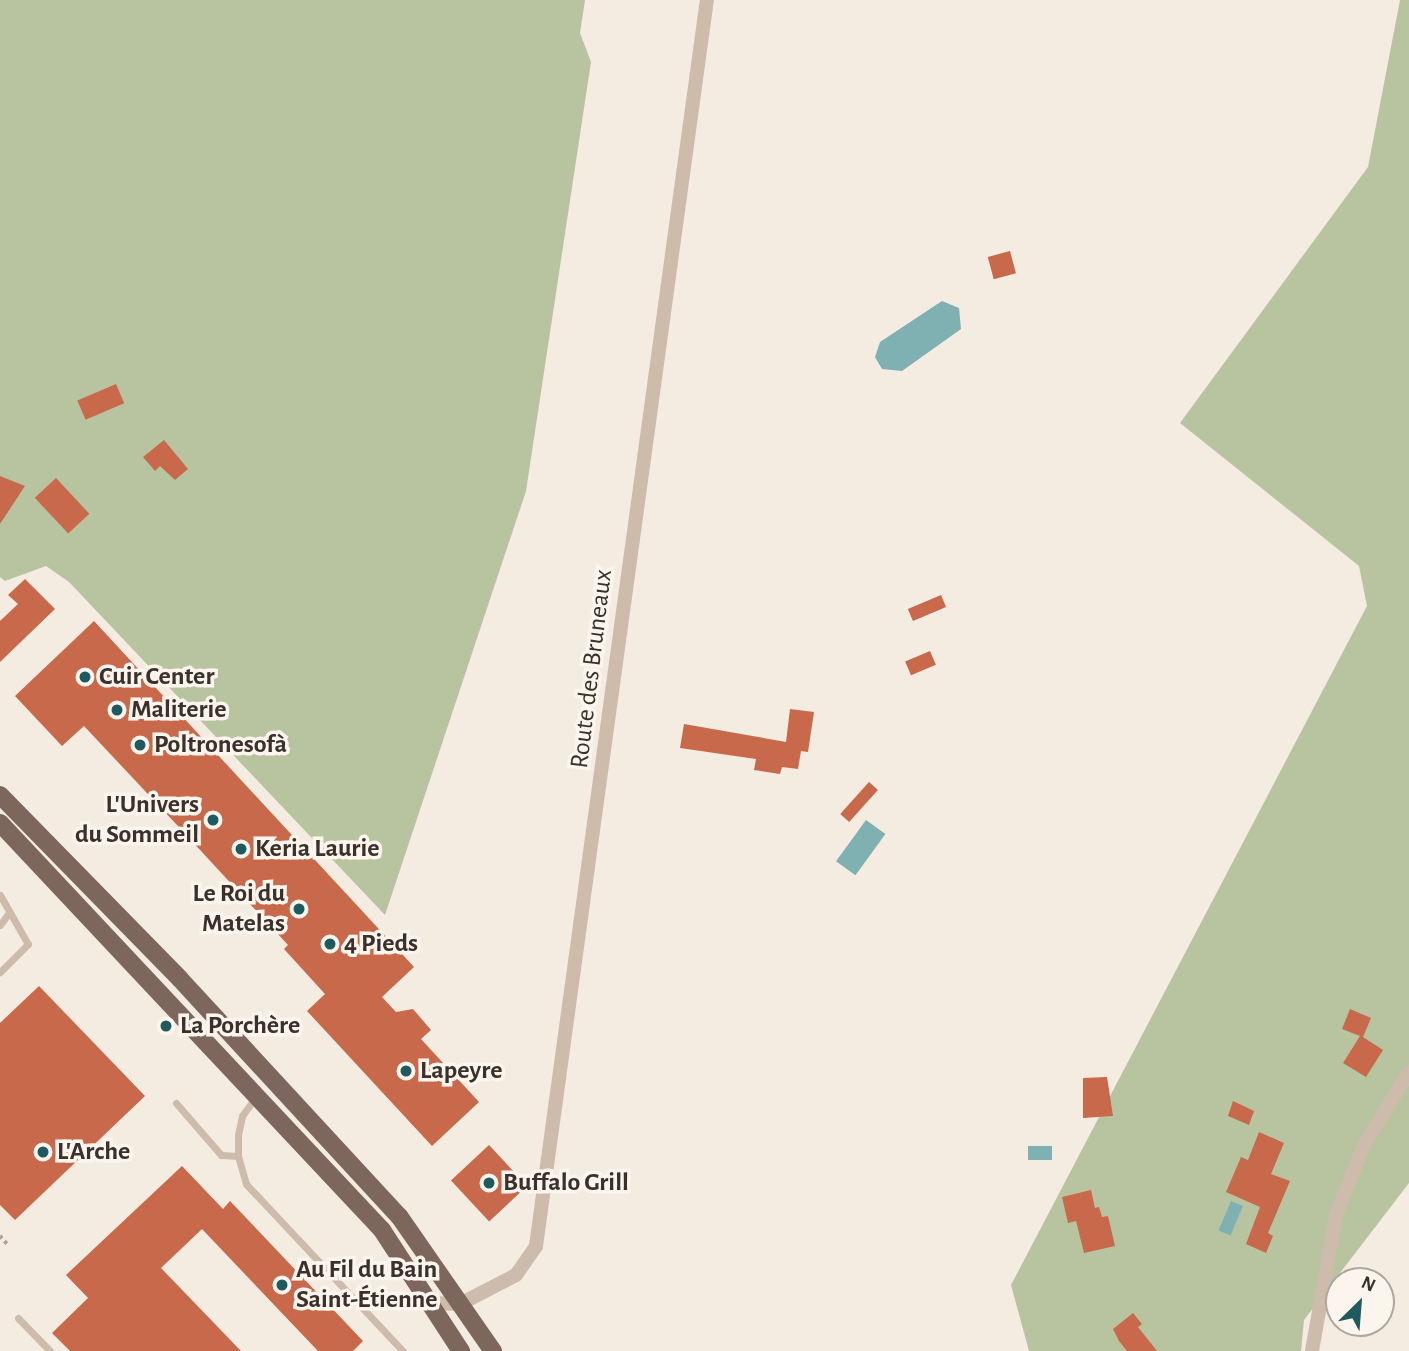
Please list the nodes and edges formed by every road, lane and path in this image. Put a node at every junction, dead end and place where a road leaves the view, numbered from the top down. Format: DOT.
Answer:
graph roads {
  1 [pos="707,0"];
  2 [pos="0,795"];
  3 [pos="0,823"];
  4 [pos="0,895"];
  5 [pos="8,914"];
  6 [pos="0,925"];
  7 [pos="0,972"];
  8 [pos="1409,1072"];
  9 [pos="257,1096"];
  10 [pos="176,1103"];
  11 [pos="238,1156"];
  12 [pos="0,1236"];
  13 [pos="9,1246"];
  14 [pos="433,1303"];
  15 [pos="460,1304"];
  16 [pos="18,1318"];
  17 [pos="50,1351"];
  18 [pos="403,1351"];
  19 [pos="461,1351"];
  20 [pos="493,1351"];
  21 [pos="1312,1351"];
  1 -- 15 [label="street, Route des Bruneaux"];
  2 -- 15 [label="main road"];
  3 -- 9 [label="main road"];
  4 -- 5 [label="lane"];
  5 -- 6 [label="lane"];
  5 -- 7 [label="lane"];
  8 -- 21 [label="street"];
  9 -- 11 [label="lane"];
  9 -- 14 [label="main road"];
  10 -- 11 [label="lane"];
  11 -- 18 [label="lane"];
  12 -- 13 [label="path"];
  14 -- 15 [label="street"];
  14 -- 19 [label="main road"];
  15 -- 20 [label="main road"];
  16 -- 17 [label="lane"];
}
